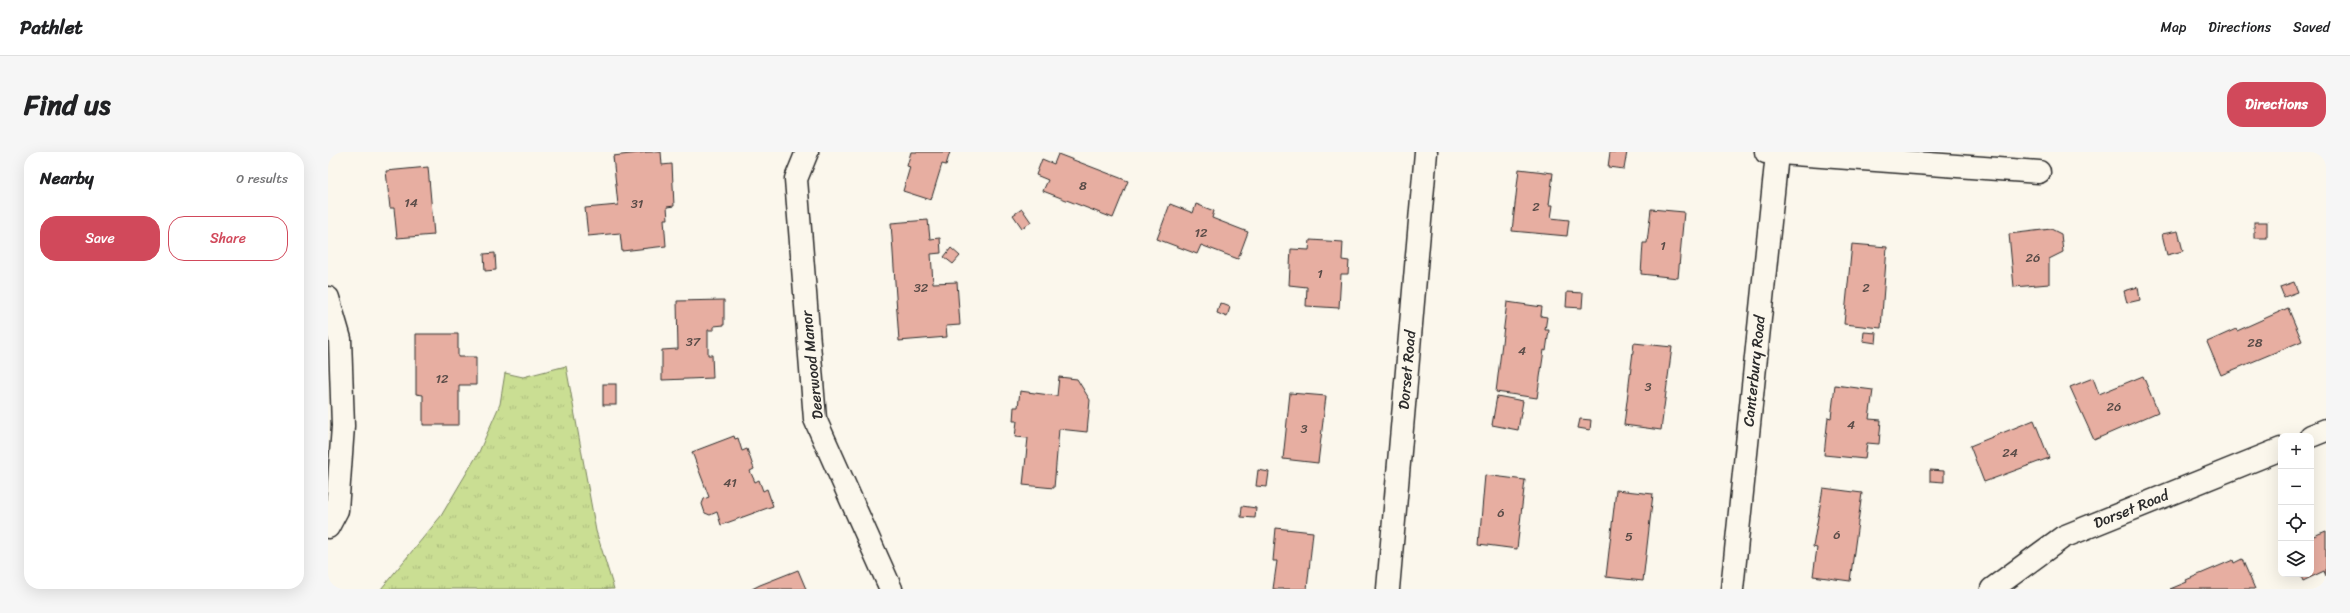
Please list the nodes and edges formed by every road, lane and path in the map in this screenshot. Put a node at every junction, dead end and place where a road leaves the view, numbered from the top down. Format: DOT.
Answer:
graph roads {
  1 [pos="807,152"];
  2 [pos="1426,152"];
  3 [pos="1771,153"];
  4 [pos="2039,172"];
  5 [pos="328,298"];
  6 [pos="2326,430"];
  7 [pos="2314,435"];
  8 [pos="2278,450"];
  9 [pos="328,526"];
  10 [pos="891,589"];
  11 [pos="1388,589"];
  12 [pos="1732,589"];
  13 [pos="1992,589"];
  1 -- 10 [label="street, Deerwood Manor"];
  2 -- 11 [label="street, Dorset Road"];
  3 -- 4 [label="street"];
  3 -- 12 [label="street, Canterbury Road"];
  5 -- 9 [label="street"];
  6 -- 7 [label="street"];
  8 -- 13 [label="street, Dorset Road"];
}
